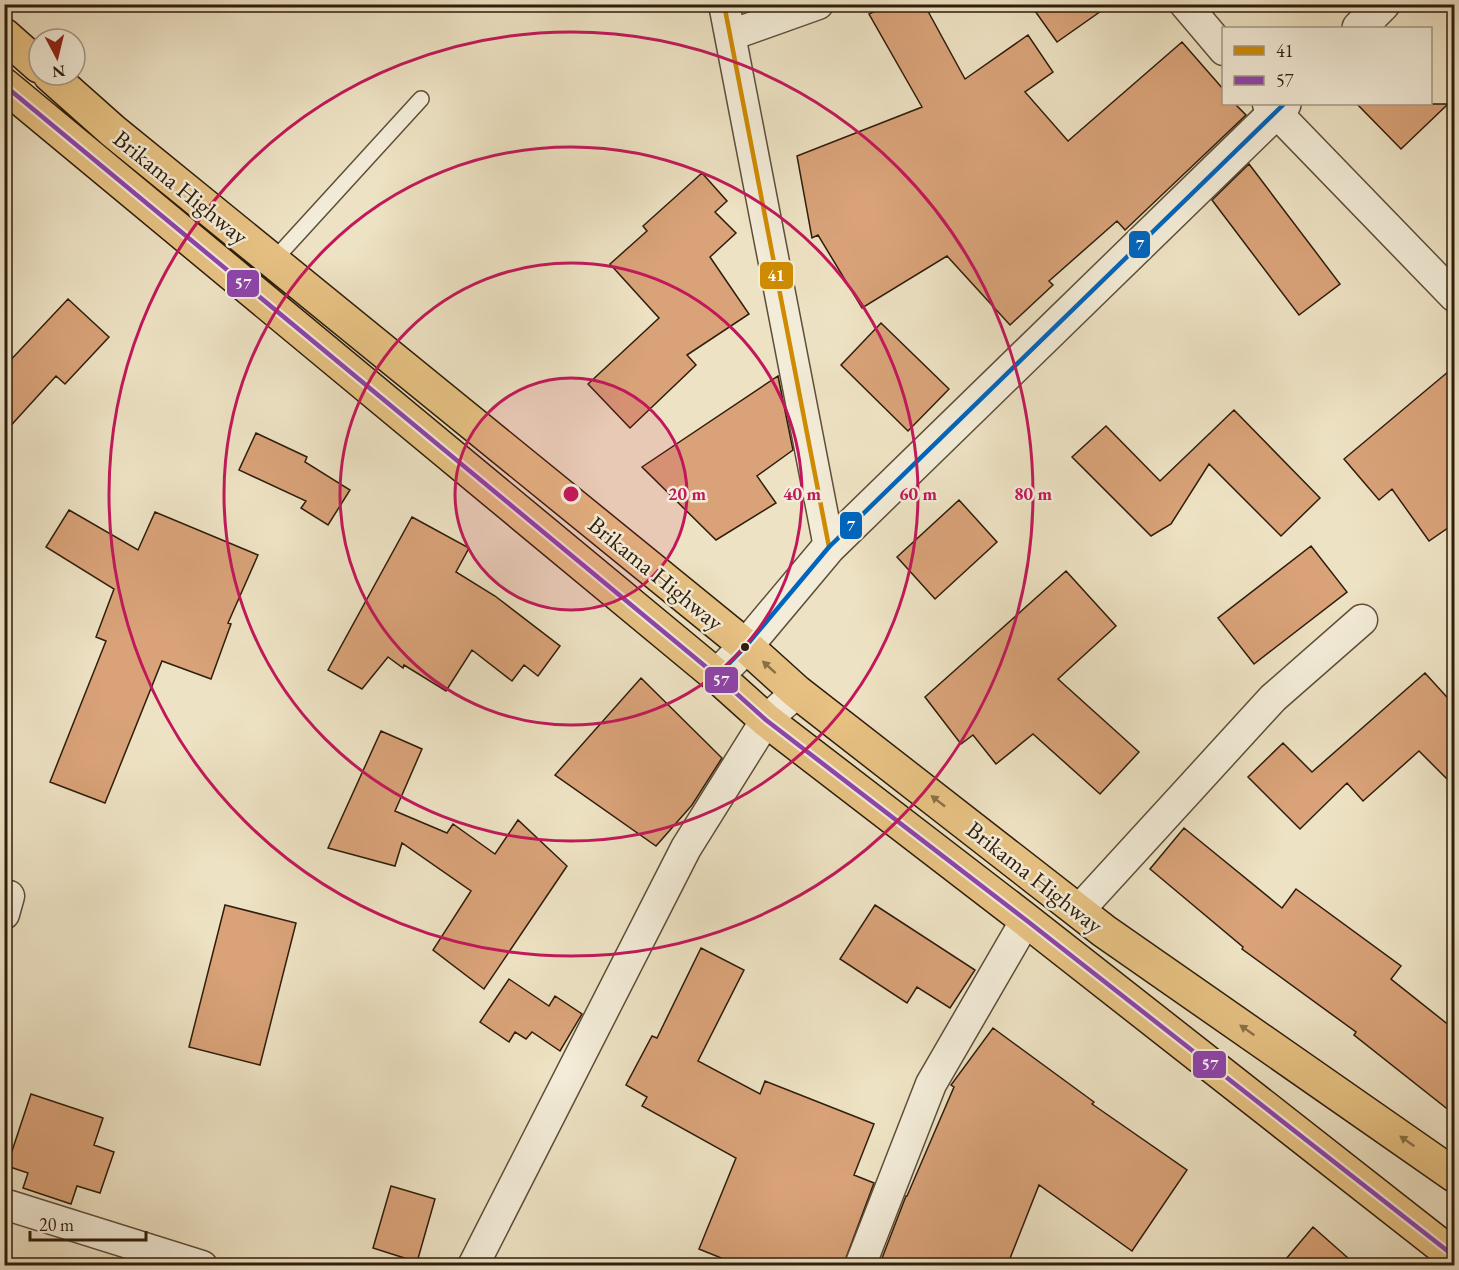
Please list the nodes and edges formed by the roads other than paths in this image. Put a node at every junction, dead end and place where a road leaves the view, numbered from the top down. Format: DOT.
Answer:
graph roads {
  1 [pos="724,4"];
  2 [pos="818,4"];
  3 [pos="1185,4"];
  4 [pos="1383,4"];
  5 [pos="1360,27"];
  6 [pos="4,35"];
  7 [pos="731,35"];
  8 [pos="1222,48"];
  9 [pos="27,55"];
  10 [pos="64,87"];
  11 [pos="7,90"];
  12 [pos="422,99"];
  13 [pos="1276,106"];
  14 [pos="273,261"];
  15 [pos="1455,296"];
  16 [pos="829,547"];
  17 [pos="1362,620"];
  18 [pos="746,646"];
  19 [pos="717,676"];
  20 [pos="797,692"];
  21 [pos="766,720"];
  22 [pos="1079,910"];
  23 [pos="1026,920"];
  24 [pos="1454,1174"];
  25 [pos="4,1204"];
  26 [pos="1455,1256"];
  27 [pos="202,1266"];
  28 [pos="473,1266"];
  29 [pos="860,1266"];
  1 -- 7 [label="street"];
  2 -- 7 [label="street"];
  3 -- 8 [label="street"];
  4 -- 5 [label="street"];
  6 -- 9 [label="highway"];
  7 -- 16 [label="street"];
  10 -- 14 [label="highway, Brikama Highway"];
  11 -- 19 [label="highway, Brikama Highway"];
  12 -- 14 [label="lane"];
  13 -- 15 [label="street"];
  13 -- 16 [label="street"];
  14 -- 18 [label="highway, Brikama Highway"];
  16 -- 18 [label="street"];
  17 -- 22 [label="street"];
  18 -- 19 [label="street"];
  20 -- 18 [label="highway, Brikama Highway, one-way"];
  19 -- 21 [label="highway, Brikama Highway"];
  20 -- 21 [label="street"];
  22 -- 20 [label="highway, Brikama Highway, one-way"];
  21 -- 23 [label="highway, Brikama Highway"];
  21 -- 28 [label="street"];
  24 -- 22 [label="highway, Brikama Highway, one-way"];
  23 -- 26 [label="highway, Brikama Highway"];
  23 -- 29 [label="street"];
  25 -- 27 [label="street"];
}
